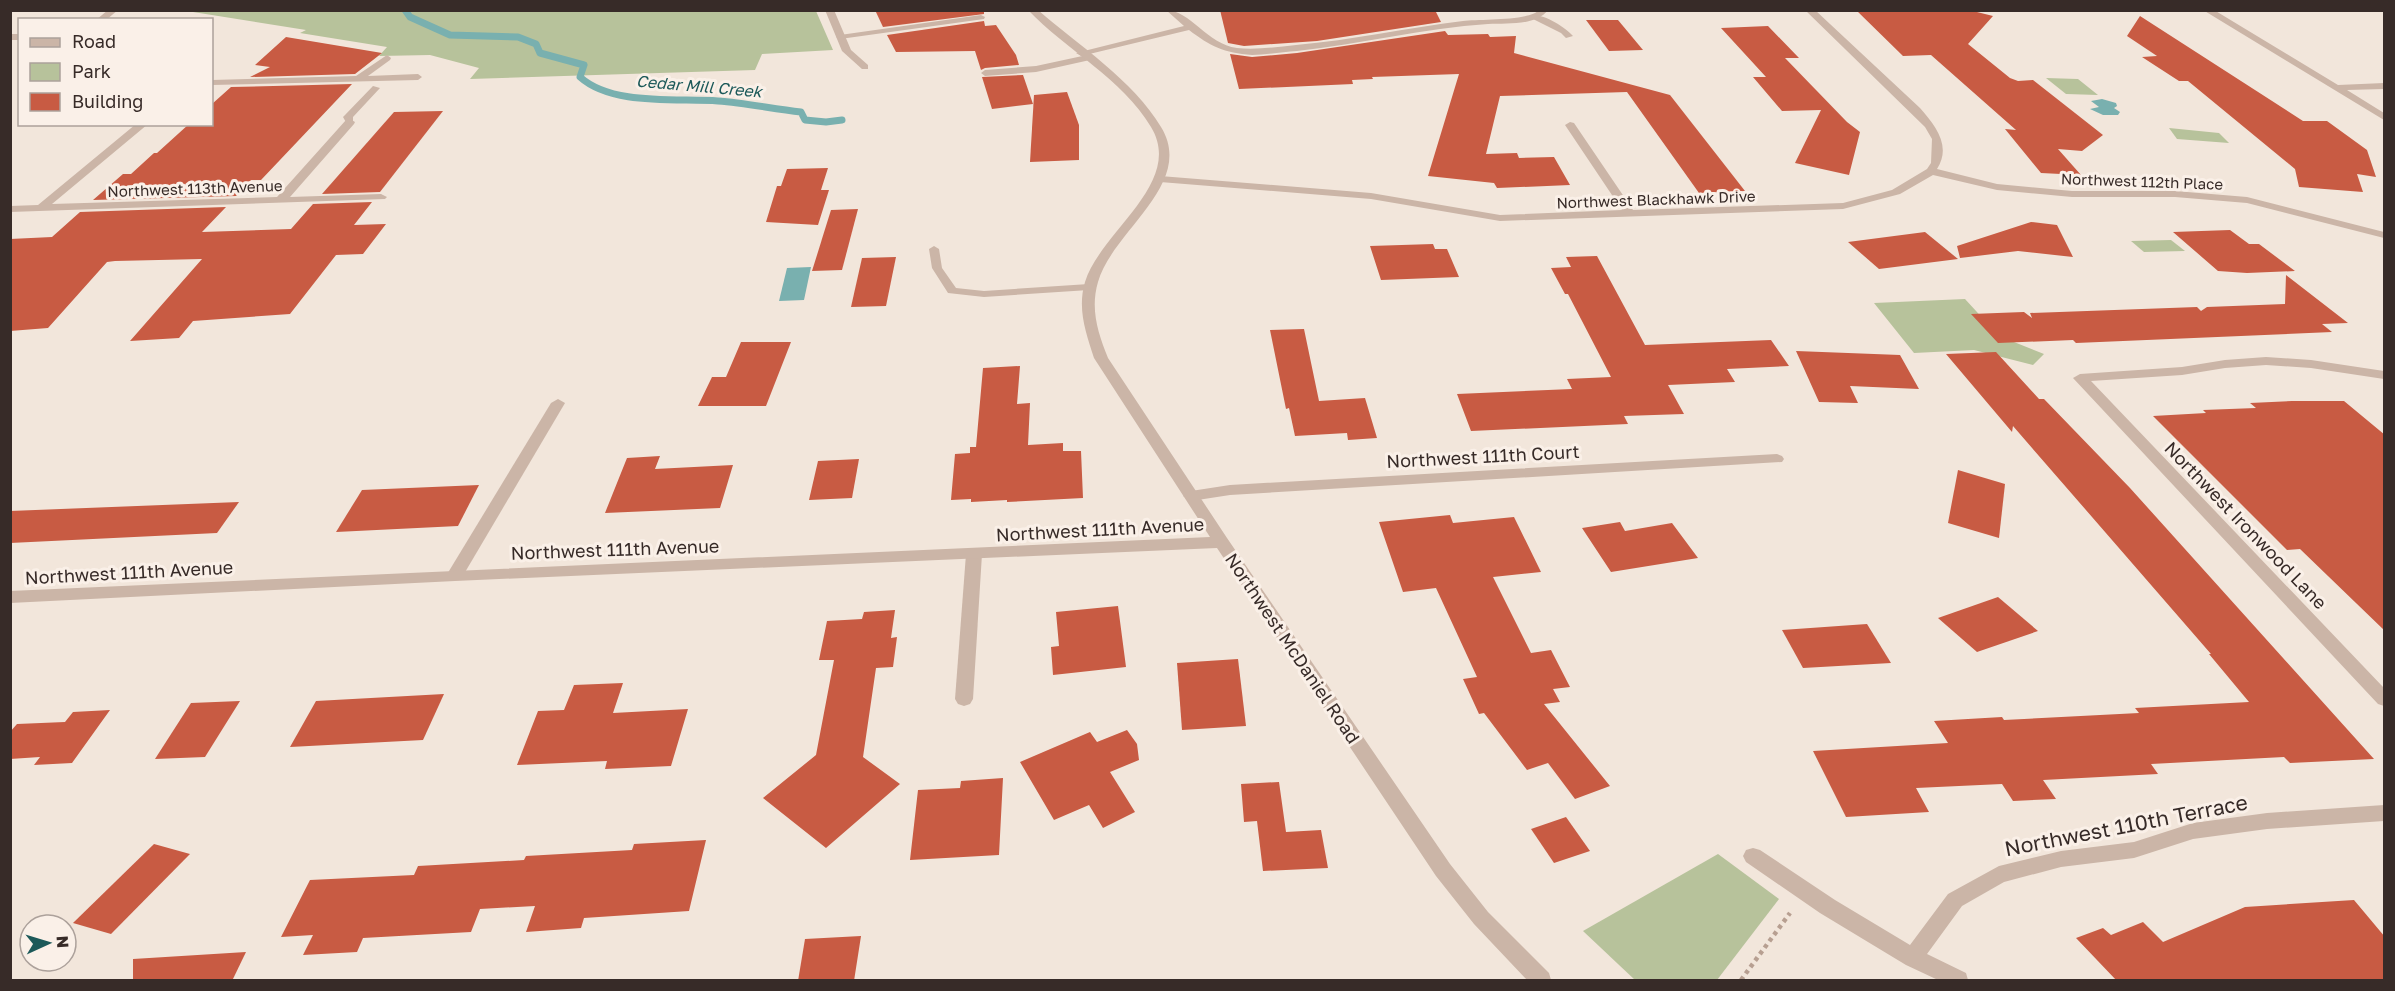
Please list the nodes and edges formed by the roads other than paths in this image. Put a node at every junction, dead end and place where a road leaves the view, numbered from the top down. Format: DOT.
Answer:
graph roads {
  1 [pos="829,10"];
  2 [pos="1032,10"];
  3 [pos="1170,10"];
  4 [pos="1809,10"];
  5 [pos="2207,10"];
  6 [pos="1537,15"];
  7 [pos="981,17"];
  8 [pos="1190,27"];
  9 [pos="1569,36"];
  10 [pos="840,37"];
  11 [pos="1084,56"];
  12 [pos="387,58"];
  13 [pos="865,67"];
  14 [pos="985,73"];
  15 [pos="418,77"];
  16 [pos="358,79"];
  17 [pos="213,83"];
  18 [pos="2385,86"];
  19 [pos="376,88"];
  20 [pos="2335,88"];
  21 [pos="2385,117"];
  22 [pos="350,122"];
  23 [pos="1570,125"];
  24 [pos="141,126"];
  25 [pos="1931,171"];
  26 [pos="1160,179"];
  27 [pos="381,197"];
  28 [pos="280,201"];
  29 [pos="41,208"];
  30 [pos="10,209"];
  31 [pos="1631,214"];
  32 [pos="2385,236"];
  33 [pos="934,249"];
  34 [pos="1089,287"];
  35 [pos="2385,375"];
  36 [pos="558,403"];
  37 [pos="1778,459"];
  38 [pos="1191,496"];
  39 [pos="1221,542"];
  40 [pos="974,554"];
  41 [pos="455,575"];
  42 [pos="10,597"];
  43 [pos="964,699"];
  44 [pos="2385,699"];
  45 [pos="2385,813"];
  46 [pos="1753,856"];
  47 [pos="1913,958"];
  48 [pos="1541,981"];
  49 [pos="1958,981"];
  1 -- 10 [label="street"];
  2 -- 11 [label="street, Northwest McDaniel Road"];
  3 -- 8 [label="street"];
  4 -- 25 [label="street"];
  5 -- 20 [label="street"];
  6 -- 8 [label="street"];
  6 -- 9 [label="lane"];
  7 -- 10 [label="lane"];
  8 -- 11 [label="street"];
  10 -- 13 [label="street"];
  11 -- 14 [label="lane"];
  11 -- 26 [label="street, Northwest McDaniel Road"];
  12 -- 16 [label="lane"];
  15 -- 16 [label="lane"];
  16 -- 17 [label="lane"];
  18 -- 20 [label="street"];
  19 -- 22 [label="lane"];
  20 -- 21 [label="street"];
  22 -- 28 [label="street"];
  23 -- 31 [label="street"];
  24 -- 29 [label="street"];
  25 -- 31 [label="street, Northwest Blackhawk Drive"];
  25 -- 32 [label="street, Northwest 112th Place"];
  26 -- 31 [label="street, Northwest Blackhawk Drive"];
  26 -- 34 [label="street, Northwest McDaniel Road"];
  27 -- 28 [label="street, Northwest 113th Avenue"];
  28 -- 29 [label="street, Northwest 113th Avenue"];
  29 -- 30 [label="street, Northwest 113th Avenue"];
  33 -- 34 [label="lane"];
  34 -- 38 [label="street, Northwest McDaniel Road"];
  35 -- 44 [label="street, Northwest Ironwood Lane"];
  36 -- 41 [label="street"];
  37 -- 38 [label="street, Northwest 111th Court"];
  38 -- 39 [label="street, Northwest McDaniel Road"];
  39 -- 40 [label="street, Northwest 111th Avenue"];
  39 -- 48 [label="street, Northwest McDaniel Road"];
  40 -- 41 [label="street, Northwest 111th Avenue"];
  40 -- 43 [label="street"];
  41 -- 42 [label="street, Northwest 111th Avenue"];
  45 -- 47 [label="street, Northwest 110th Terrace"];
  46 -- 47 [label="street"];
  47 -- 49 [label="street"];
}
